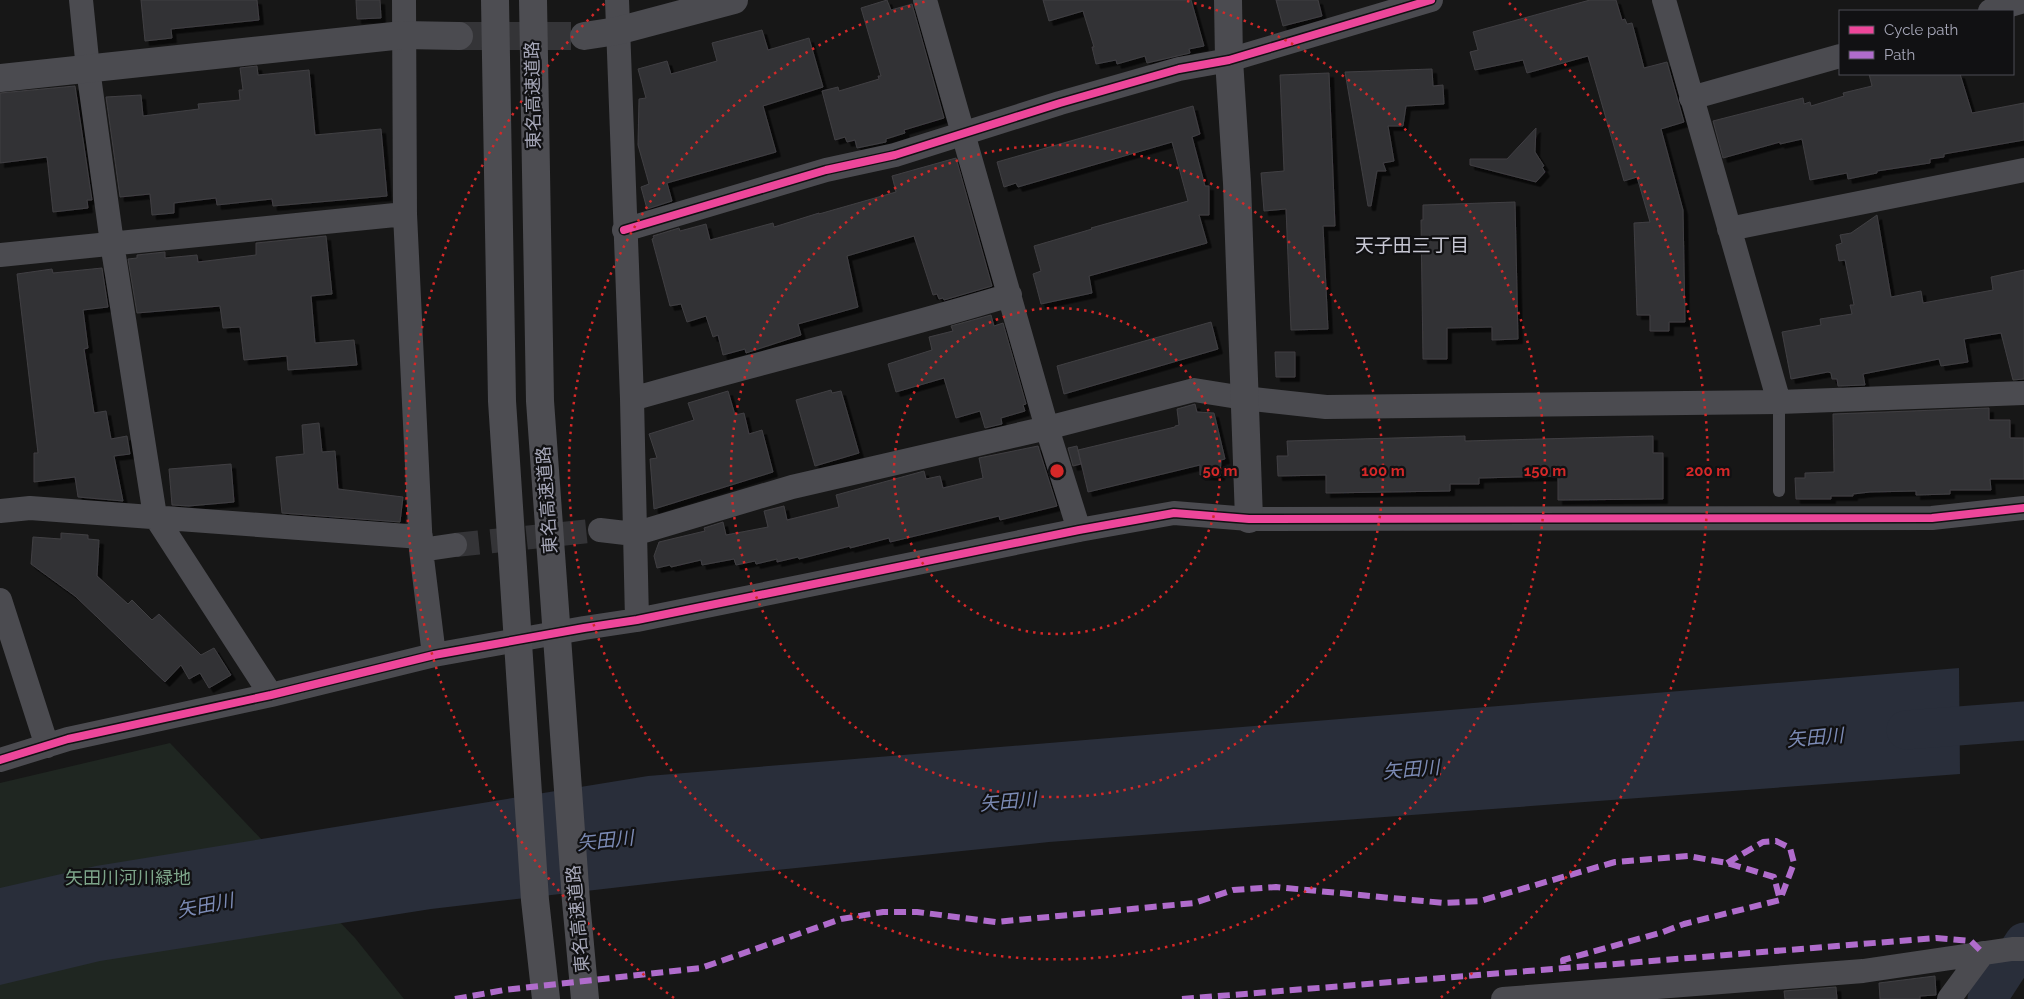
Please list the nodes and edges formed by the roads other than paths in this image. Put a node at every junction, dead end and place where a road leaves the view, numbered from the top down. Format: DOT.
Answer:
graph roads {
  1 [pos="81,0"];
  2 [pos="404,0"];
  3 [pos="495,0"];
  4 [pos="533,0"];
  5 [pos="617,0"];
  6 [pos="734,0"];
  7 [pos="925,0"];
  8 [pos="1228,0"];
  9 [pos="1432,0"];
  10 [pos="1664,0"];
  11 [pos="2024,1"];
  12 [pos="1993,10"];
  13 [pos="617,31"];
  14 [pos="403,35"];
  15 [pos="459,36"];
  16 [pos="584,36"];
  17 [pos="1839,56"];
  18 [pos="1229,60"];
  19 [pos="88,69"];
  20 [pos="0,78"];
  21 [pos="1692,98"];
  22 [pos="963,135"];
  23 [pos="2024,170"];
  24 [pos="405,214"];
  25 [pos="1729,229"];
  26 [pos="624,230"];
  27 [pos="112,243"];
  28 [pos="0,255"];
  29 [pos="1010,295"];
  30 [pos="2024,393"];
  31 [pos="1244,398"];
  32 [pos="632,399"];
  33 [pos="1779,402"];
  34 [pos="1047,428"];
  35 [pos="1779,491"];
  36 [pos="2024,508"];
  37 [pos="0,511"];
  38 [pos="155,516"];
  39 [pos="1249,519"];
  40 [pos="600,530"];
  41 [pos="1079,530"];
  42 [pos="634,534"];
  43 [pos="421,544"];
  44 [pos="455,545"];
  45 [pos="0,600"];
  46 [pos="637,620"];
  47 [pos="434,655"];
  48 [pos="271,695"];
  49 [pos="47,746"];
  50 [pos="0,760"];
  51 [pos="2018,949"];
  52 [pos="1983,953"];
  53 [pos="546,999"];
  54 [pos="586,999"];
  55 [pos="1503,999"];
  56 [pos="1949,999"];
  1 -- 19 [label="street"];
  2 -- 14 [label="street"];
  3 -- 53 [label="highway, 東名高速道路"];
  4 -- 54 [label="highway, 東名高速道路"];
  5 -- 13 [label="street"];
  6 -- 13 [label="street"];
  7 -- 22 [label="street"];
  8 -- 18 [label="street"];
  9 -- 18 [label="street"];
  10 -- 21 [label="street"];
  11 -- 12 [label="street"];
  13 -- 16 [label="street"];
  13 -- 26 [label="street"];
  14 -- 15 [label="street"];
  14 -- 19 [label="street"];
  14 -- 24 [label="street"];
  17 -- 21 [label="street"];
  18 -- 22 [label="street"];
  18 -- 31 [label="street"];
  19 -- 20 [label="street"];
  19 -- 27 [label="street"];
  21 -- 25 [label="street"];
  22 -- 26 [label="street"];
  22 -- 29 [label="street"];
  23 -- 25 [label="street"];
  24 -- 27 [label="street"];
  24 -- 43 [label="street"];
  25 -- 33 [label="street"];
  26 -- 32 [label="street"];
  27 -- 28 [label="street"];
  27 -- 38 [label="street"];
  29 -- 32 [label="street"];
  29 -- 34 [label="street"];
  30 -- 33 [label="street"];
  31 -- 33 [label="street"];
  31 -- 34 [label="street"];
  31 -- 39 [label="street"];
  32 -- 42 [label="street"];
  33 -- 35 [label="lane"];
  34 -- 41 [label="street"];
  34 -- 42 [label="street"];
  36 -- 39 [label="street"];
  37 -- 38 [label="street"];
  38 -- 43 [label="street"];
  38 -- 48 [label="street"];
  39 -- 41 [label="street"];
  40 -- 42 [label="street"];
  41 -- 46 [label="street"];
  42 -- 46 [label="street"];
  43 -- 44 [label="street"];
  43 -- 47 [label="street"];
  45 -- 49 [label="street"];
  46 -- 47 [label="street"];
  47 -- 48 [label="street"];
  48 -- 49 [label="street"];
  49 -- 50 [label="street"];
  51 -- 52 [label="street"];
  52 -- 55 [label="street"];
  52 -- 56 [label="street"];
}
